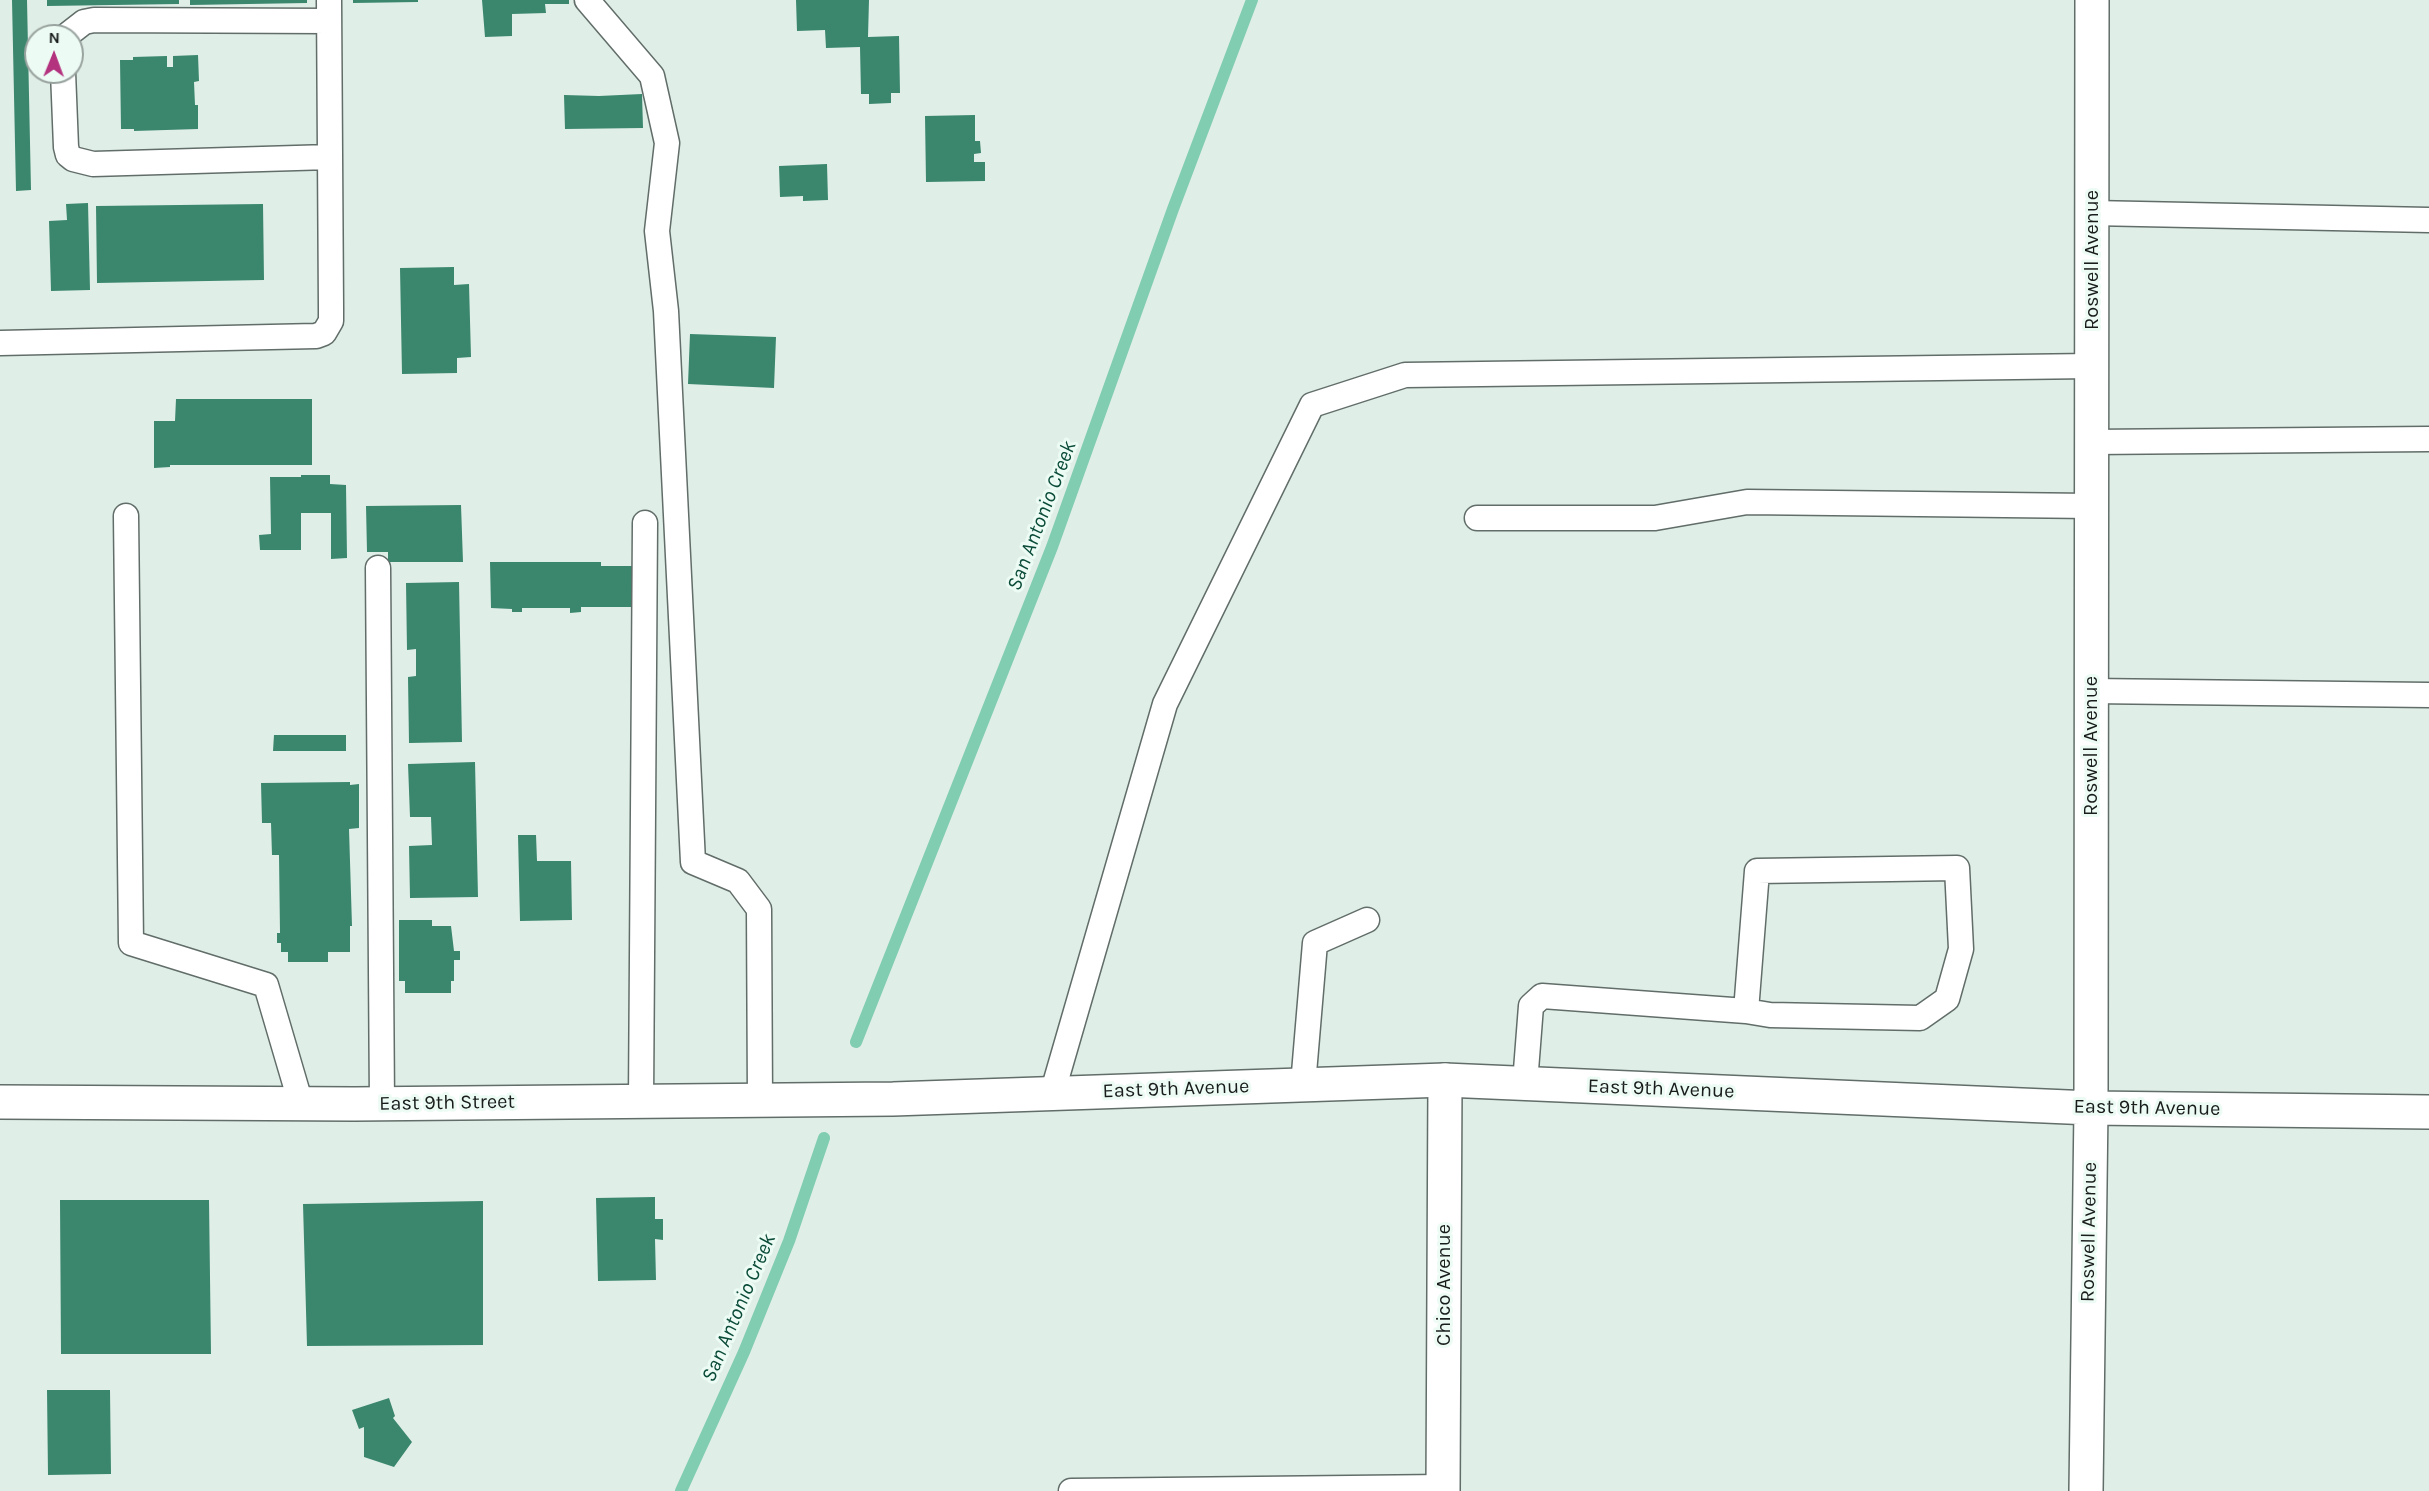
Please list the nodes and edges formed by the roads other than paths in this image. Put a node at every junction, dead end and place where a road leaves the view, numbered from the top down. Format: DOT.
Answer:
graph roads {
  1 [pos="587,0"];
  2 [pos="2092,0"];
  3 [pos="329,11"];
  4 [pos="80,24"];
  5 [pos="63,84"];
  6 [pos="330,157"];
  7 [pos="2092,213"];
  8 [pos="2429,220"];
  9 [pos="0,343"];
  10 [pos="2091,366"];
  11 [pos="2429,439"];
  12 [pos="2092,442"];
  13 [pos="2091,506"];
  14 [pos="126,516"];
  15 [pos="1477,518"];
  16 [pos="645,523"];
  17 [pos="378,568"];
  18 [pos="2091,691"];
  19 [pos="2429,695"];
  20 [pos="1367,920"];
  21 [pos="1746,1011"];
  22 [pos="1445,1080"];
  23 [pos="1525,1083"];
  24 [pos="1303,1084"];
  25 [pos="1052,1094"];
  26 [pos="893,1099"];
  27 [pos="641,1101"];
  28 [pos="760,1101"];
  29 [pos="0,1102"];
  30 [pos="301,1104"];
  31 [pos="382,1104"];
  32 [pos="2091,1108"];
  33 [pos="2429,1112"];
  34 [pos="1443,1489"];
  35 [pos="1071,1491"];
  36 [pos="2086,1491"];
  1 -- 28 [label="lane"];
  2 -- 7 [label="street, Roswell Avenue"];
  3 -- 4 [label="lane"];
  3 -- 6 [label="lane"];
  5 -- 6 [label="lane"];
  6 -- 9 [label="lane"];
  7 -- 8 [label="lane"];
  7 -- 10 [label="street, Roswell Avenue"];
  10 -- 12 [label="street, Roswell Avenue"];
  10 -- 25 [label="lane"];
  11 -- 12 [label="lane"];
  12 -- 13 [label="street, Roswell Avenue"];
  13 -- 15 [label="lane"];
  13 -- 18 [label="street, Roswell Avenue"];
  14 -- 30 [label="lane"];
  16 -- 27 [label="lane"];
  17 -- 31 [label="lane"];
  18 -- 19 [label="lane"];
  18 -- 32 [label="street, Roswell Avenue"];
  20 -- 24 [label="lane"];
  21 -- 21 [label="lane"];
  21 -- 23 [label="lane"];
  22 -- 23 [label="street, East 9th Avenue"];
  22 -- 24 [label="street, East 9th Avenue"];
  22 -- 34 [label="street, Chico Avenue"];
  23 -- 32 [label="street, East 9th Avenue"];
  24 -- 25 [label="street, East 9th Avenue"];
  25 -- 26 [label="street, East 9th Avenue"];
  26 -- 28 [label="street, East 9th Street"];
  27 -- 28 [label="street, East 9th Street"];
  27 -- 31 [label="street, East 9th Street"];
  29 -- 30 [label="street, East 9th Street"];
  30 -- 31 [label="street, East 9th Street"];
  32 -- 33 [label="street, East 9th Avenue"];
  32 -- 36 [label="street, Roswell Avenue"];
  34 -- 35 [label="lane"];
}
